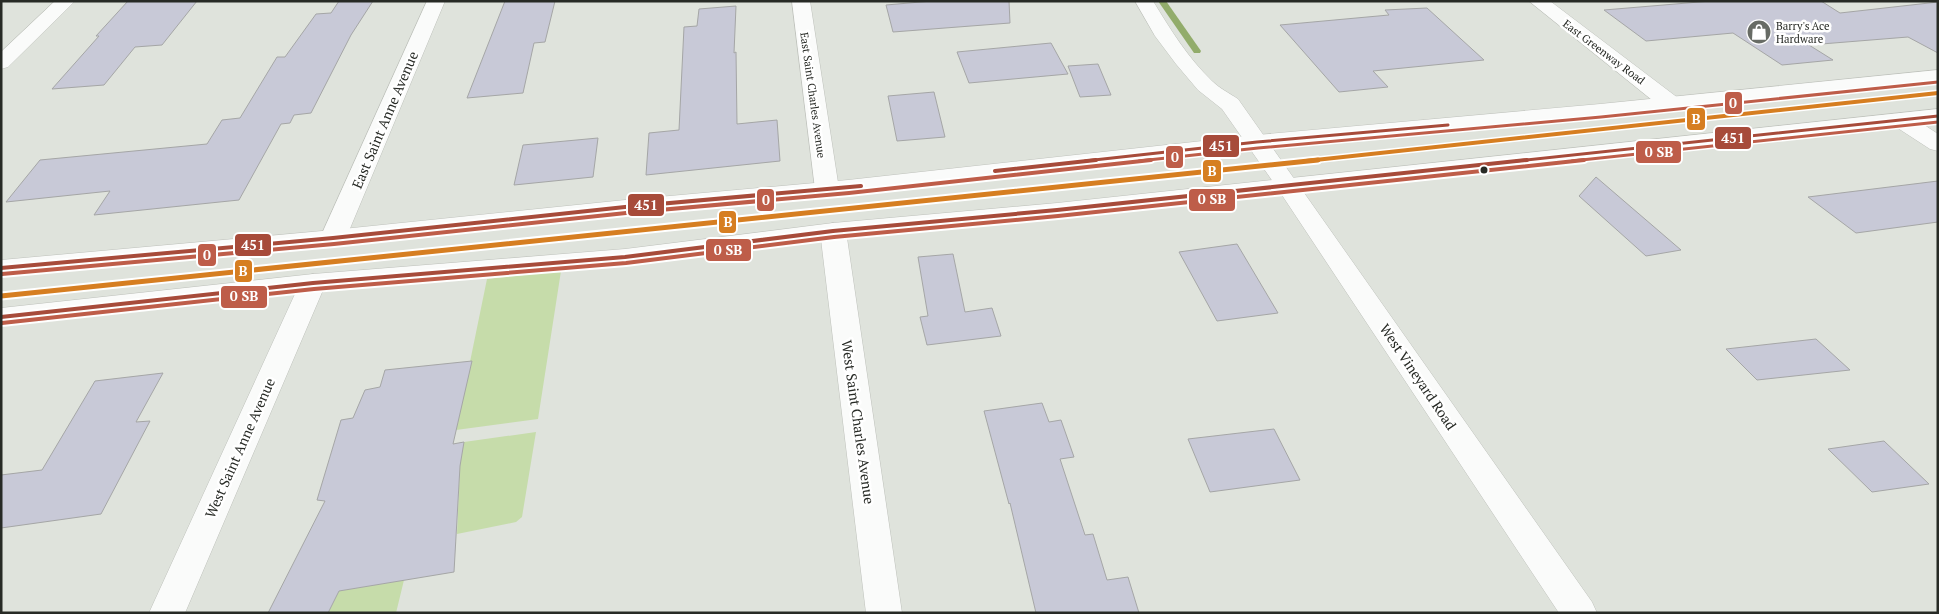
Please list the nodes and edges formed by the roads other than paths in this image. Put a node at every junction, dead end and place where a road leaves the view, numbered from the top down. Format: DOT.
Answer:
graph roads {
  1 [pos="66,1"];
  2 [pos="436,1"];
  3 [pos="801,1"];
  4 [pos="1144,1"];
  5 [pos="1538,1"];
  6 [pos="1,63"];
  7 [pos="1938,76"];
  8 [pos="1670,103"];
  9 [pos="1938,116"];
  10 [pos="1901,120"];
  11 [pos="1257,142"];
  12 [pos="1938,144"];
  13 [pos="1288,186"];
  14 [pos="828,189"];
  15 [pos="833,231"];
  16 [pos="333,238"];
  17 [pos="1,268"];
  18 [pos="313,284"];
  19 [pos="1,317"];
  20 [pos="167,613"];
  21 [pos="884,613"];
  22 [pos="1579,613"];
  1 -- 6 [label="main road"];
  2 -- 16 [label="main road, East Saint Anne Avenue"];
  3 -- 14 [label="main road, East Saint Charles Avenue"];
  4 -- 11 [label="main road, West Vineyard Road"];
  5 -- 8 [label="main road, East Greenway Road"];
  7 -- 8 [label="main road"];
  8 -- 11 [label="main road"];
  9 -- 10 [label="main road"];
  10 -- 12 [label="main road"];
  10 -- 13 [label="main road"];
  11 -- 13 [label="main road, West Vineyard Road"];
  11 -- 14 [label="main road"];
  13 -- 15 [label="main road"];
  13 -- 22 [label="main road, West Vineyard Road"];
  14 -- 16 [label="main road"];
  15 -- 18 [label="main road"];
  15 -- 21 [label="main road, West Saint Charles Avenue"];
  16 -- 17 [label="main road"];
  18 -- 19 [label="main road"];
  18 -- 20 [label="main road, West Saint Anne Avenue"];
}
